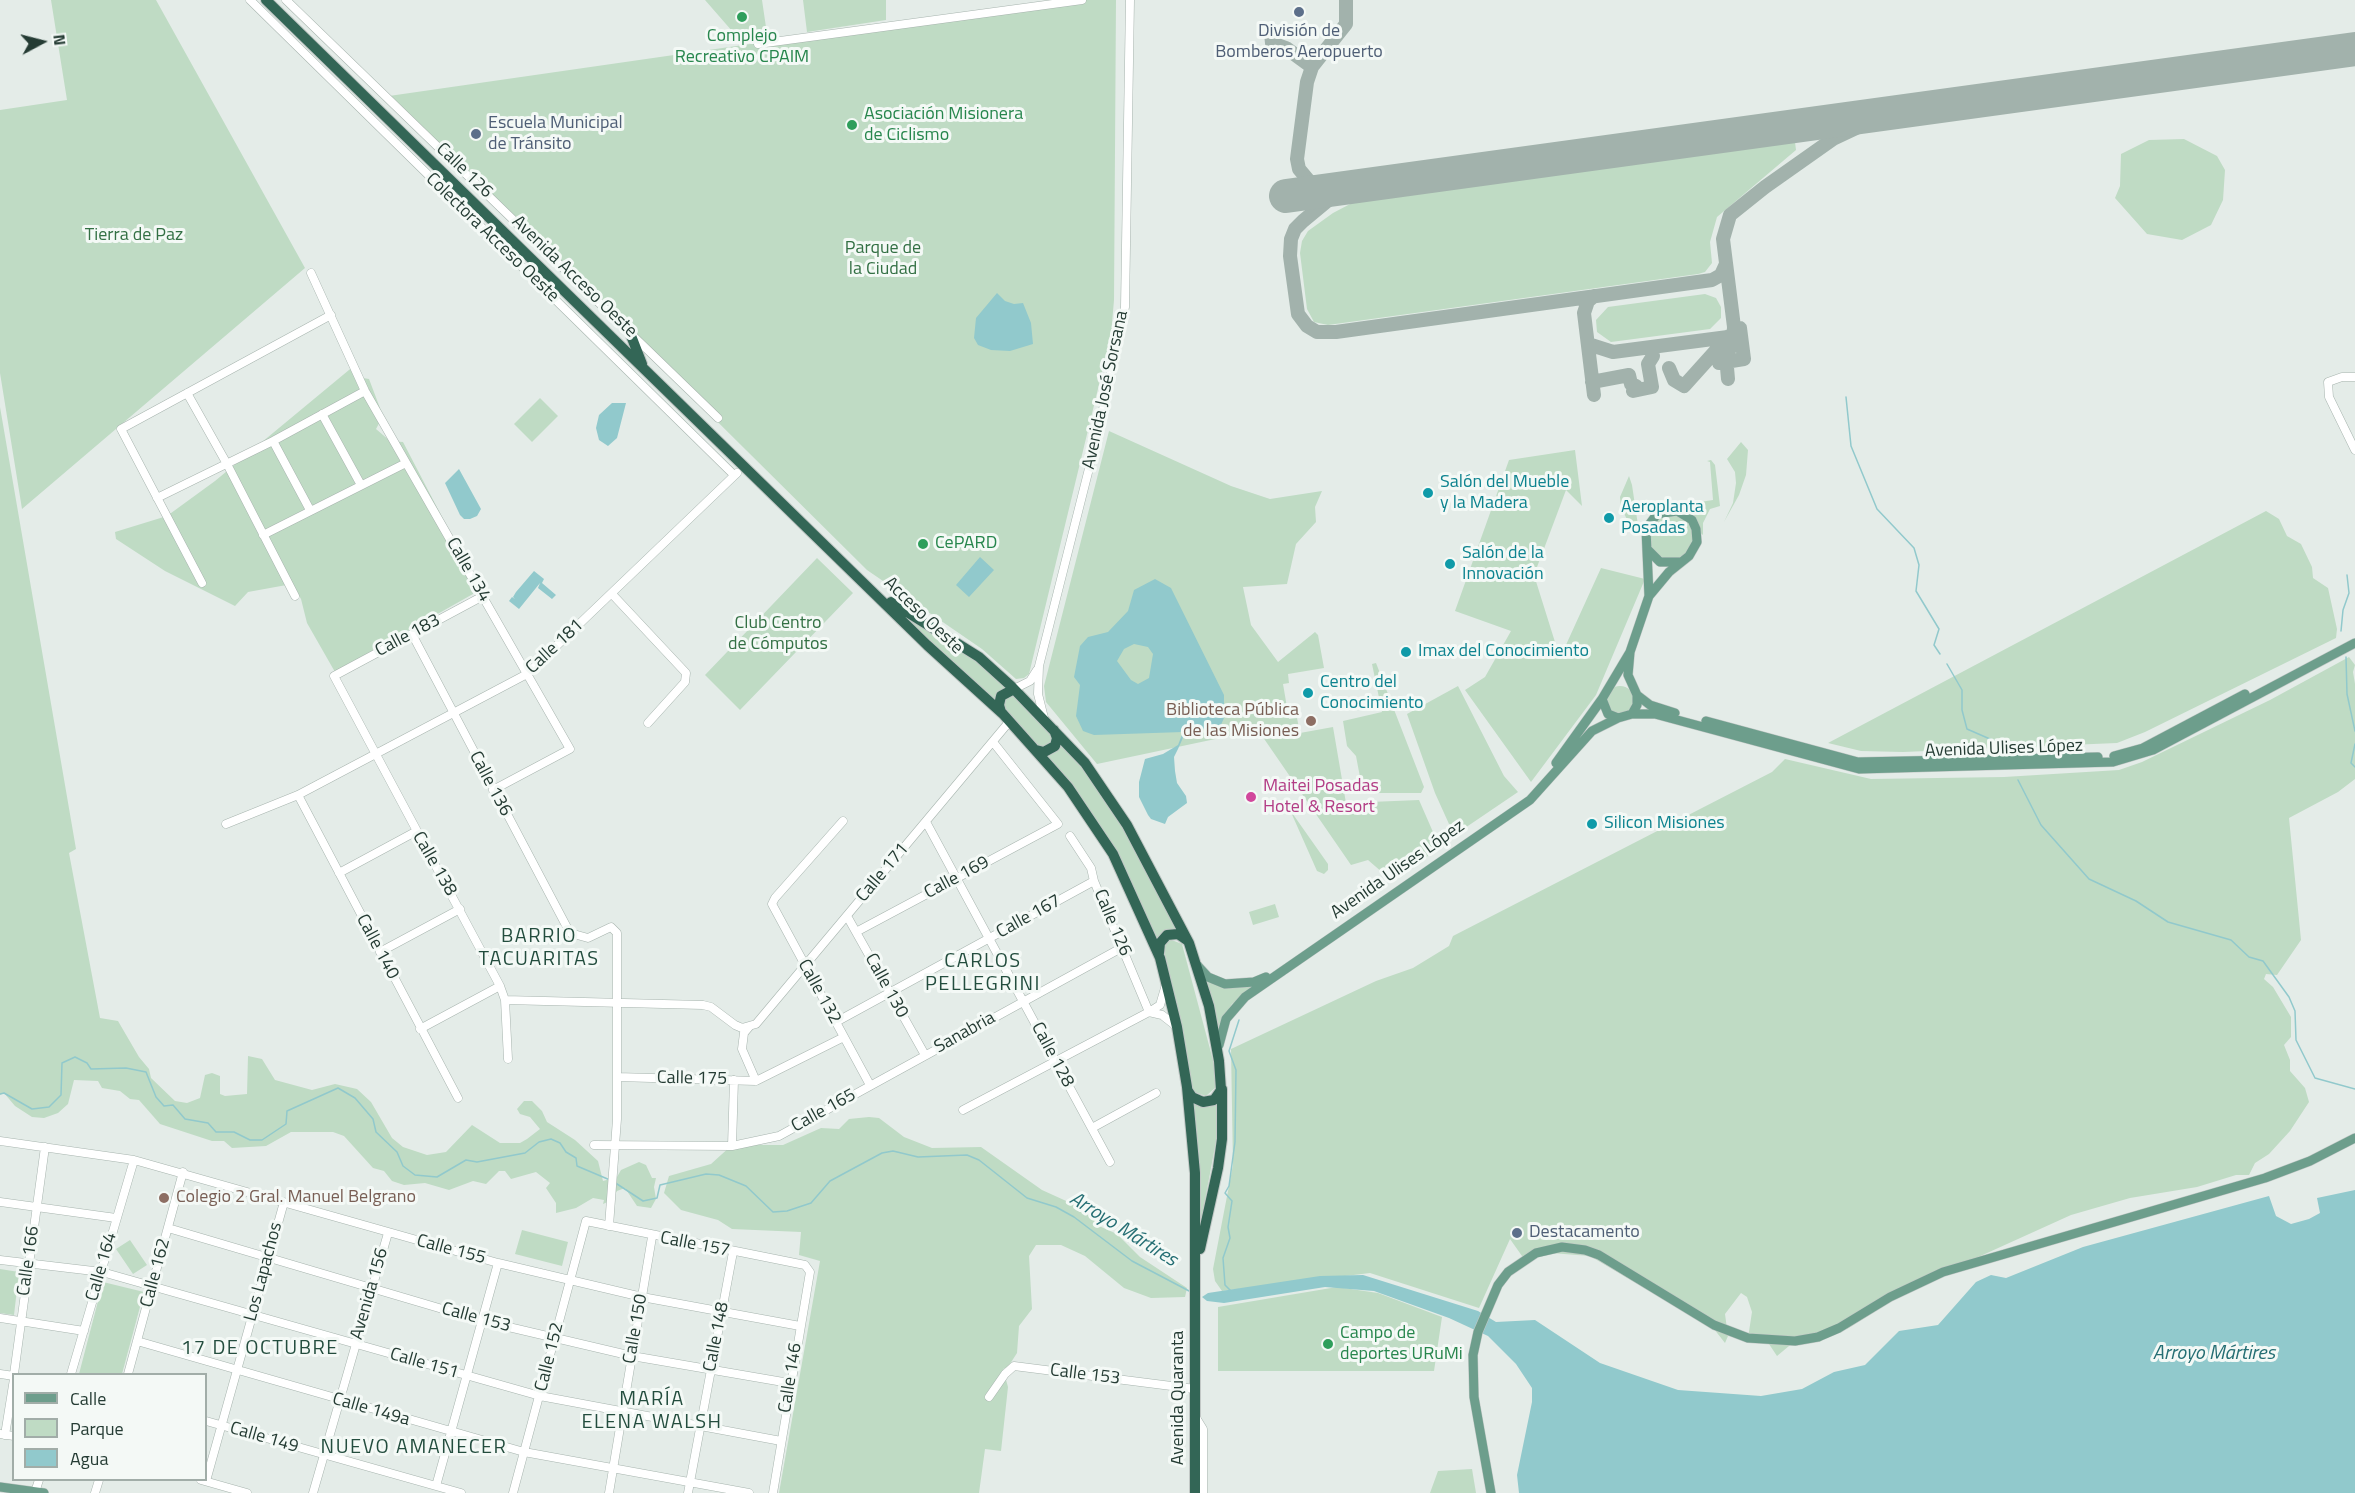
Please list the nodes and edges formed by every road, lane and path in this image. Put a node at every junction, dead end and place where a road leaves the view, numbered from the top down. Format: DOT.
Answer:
graph roads {
  1 [pos="250,0"];
  2 [pos="266,0"];
  3 [pos="286,0"];
  4 [pos="1082,0"];
  5 [pos="1124,0"];
  6 [pos="1130,4"];
  7 [pos="758,44"];
  8 [pos="311,273"];
  9 [pos="330,315"];
  10 [pos="630,333"];
  11 [pos="643,368"];
  12 [pos="2355,377"];
  13 [pos="365,391"];
  14 [pos="187,393"];
  15 [pos="322,414"];
  16 [pos="718,418"];
  17 [pos="273,441"];
  18 [pos="2355,450"];
  19 [pos="406,463"];
  20 [pos="227,464"];
  21 [pos="744,466"];
  22 [pos="734,475"];
  23 [pos="361,484"];
  24 [pos="157,498"];
  25 [pos="310,510"];
  26 [pos="263,535"];
  27 [pos="1647,548"];
  28 [pos="1682,561"];
  29 [pos="860,578"];
  30 [pos="202,583"];
  31 [pos="612,594"];
  32 [pos="295,596"];
  33 [pos="483,596"];
  34 [pos="1649,596"];
  35 [pos="412,634"];
  36 [pos="2355,637"];
  37 [pos="2355,644"];
  38 [pos="1629,652"];
  39 [pos="1039,666"];
  40 [pos="527,674"];
  41 [pos="334,676"];
  42 [pos="1608,686"];
  43 [pos="1014,689"];
  44 [pos="1636,692"];
  45 [pos="1602,699"];
  46 [pos="453,713"];
  47 [pos="1632,714"];
  48 [pos="1006,718"];
  49 [pos="1044,718"];
  50 [pos="1618,718"];
  51 [pos="648,723"];
  52 [pos="1054,730"];
  53 [pos="993,742"];
  54 [pos="1036,750"];
  55 [pos="375,754"];
  56 [pos="493,790"];
  57 [pos="298,795"];
  58 [pos="843,821"];
  59 [pos="926,822"];
  60 [pos="226,824"];
  61 [pos="415,832"];
  62 [pos="1070,836"];
  63 [pos="339,873"];
  64 [pos="957,879"];
  65 [pos="1094,881"];
  66 [pos="460,909"];
  67 [pos="847,916"];
  68 [pos="856,932"];
  69 [pos="989,939"];
  70 [pos="1190,943"];
  71 [pos="1123,947"];
  72 [pos="380,952"];
  73 [pos="1160,958"];
  74 [pos="1196,963"];
  75 [pos="805,965"];
  76 [pos="1166,981"];
  77 [pos="500,986"];
  78 [pos="890,993"];
  79 [pos="505,1000"];
  80 [pos="617,1002"];
  81 [pos="1023,1002"];
  82 [pos="1149,1012"];
  83 [pos="836,1022"];
  84 [pos="753,1025"];
  85 [pos="1177,1027"];
  86 [pos="420,1029"];
  87 [pos="844,1037"];
  88 [pos="925,1055"];
  89 [pos="508,1059"];
  90 [pos="1055,1061"];
  91 [pos="1219,1061"];
  92 [pos="617,1077"];
  93 [pos="734,1080"];
  94 [pos="756,1081"];
  95 [pos="1221,1083"];
  96 [pos="870,1085"];
  97 [pos="1187,1087"];
  98 [pos="1156,1093"];
  99 [pos="458,1098"];
  100 [pos="963,1110"];
  101 [pos="1092,1128"];
  102 [pos="2355,1138"];
  103 [pos="0,1141"];
  104 [pos="594,1145"];
  105 [pos="616,1145"];
  106 [pos="732,1146"];
  107 [pos="45,1147"];
  108 [pos="134,1160"];
  109 [pos="1110,1162"];
  110 [pos="183,1172"];
  111 [pos="0,1202"];
  112 [pos="284,1202"];
  113 [pos="37,1206"];
  114 [pos="116,1218"];
  115 [pos="586,1221"];
  116 [pos="609,1226"];
  117 [pos="168,1228"];
  118 [pos="388,1233"];
  119 [pos="652,1237"];
  120 [pos="733,1252"];
  121 [pos="268,1257"];
  122 [pos="0,1260"];
  123 [pos="29,1263"];
  124 [pos="498,1263"];
  125 [pos="805,1265"];
  126 [pos="1196,1269"];
  127 [pos="102,1272"];
  128 [pos="570,1281"];
  129 [pos="153,1284"];
  130 [pos="372,1288"];
  131 [pos="642,1297"];
  132 [pos="722,1311"];
  133 [pos="253,1313"];
  134 [pos="0,1318"];
  135 [pos="21,1321"];
  136 [pos="483,1321"];
  137 [pos="800,1326"];
  138 [pos="84,1331"];
  139 [pos="555,1339"];
  140 [pos="137,1341"];
  141 [pos="356,1345"];
  142 [pos="632,1356"];
  143 [pos="238,1369"];
  144 [pos="711,1371"];
  145 [pos="14,1373"];
  146 [pos="71,1373"];
  147 [pos="128,1373"];
  148 [pos="467,1376"];
  149 [pos="789,1383"];
  150 [pos="1195,1389"];
  151 [pos="12,1391"];
  152 [pos="540,1396"];
  153 [pos="989,1397"];
  154 [pos="340,1401"];
  155 [pos="622,1413"];
  156 [pos="1195,1416"];
  157 [pos="207,1421"];
  158 [pos="221,1425"];
  159 [pos="700,1427"];
  160 [pos="452,1433"];
  161 [pos="6,1435"];
  162 [pos="781,1441"];
  163 [pos="524,1452"];
  164 [pos="324,1455"];
  165 [pos="613,1469"];
  166 [pos="207,1470"];
  167 [pos="207,1481"];
  168 [pos="690,1483"];
  169 [pos="436,1486"];
  170 [pos="0,1487"];
  171 [pos="18,1491"];
  172 [pos="40,1492"];
  173 [pos="247,1493"];
  174 [pos="313,1493"];
  175 [pos="461,1493"];
  176 [pos="513,1493"];
  177 [pos="609,1493"];
  178 [pos="687,1493"];
  179 [pos="749,1493"];
  180 [pos="773,1493"];
  181 [pos="1190,1493"];
  182 [pos="1195,1493"];
  183 [pos="1203,1493"];
  184 [pos="1491,1493"];
  1 -- 22 [label="street, Colectora Acceso Oeste"];
  2 -- 11 [label="highway, Avenida Acceso Oeste"];
  3 -- 10 [label="street, Calle 126"];
  4 -- 7 [label="street"];
  5 -- 6 [label="street"];
  6 -- 39 [label="street, Avenida José Sorsana"];
  8 -- 9 [label="street, Calle 134"];
  9 -- 13 [label="street, Calle 134"];
  9 -- 14 [label="street"];
  10 -- 11 [label="highway"];
  10 -- 16 [label="street, Calle 126"];
  11 -- 21 [label="highway, Avenida Acceso Oeste"];
  12 -- 18 [label="street"];
  13 -- 15 [label="street"];
  13 -- 19 [label="street, Calle 134"];
  14 -- 20 [label="street"];
  14 -- 24 [label="street"];
  15 -- 17 [label="street"];
  15 -- 23 [label="street"];
  17 -- 20 [label="street"];
  17 -- 25 [label="street"];
  19 -- 23 [label="street"];
  19 -- 33 [label="street, Calle 134"];
  20 -- 24 [label="street"];
  20 -- 26 [label="street"];
  21 -- 22 [label="street, Calle 181"];
  21 -- 29 [label="highway, Avenida Acceso Oeste"];
  22 -- 31 [label="street, Calle 181"];
  23 -- 25 [label="street"];
  24 -- 30 [label="street"];
  25 -- 26 [label="street"];
  26 -- 32 [label="street"];
  27 -- 28 [label="main road"];
  27 -- 28 [label="main road"];
  27 -- 34 [label="main road"];
  28 -- 34 [label="main road"];
  29 -- 43 [label="highway, Acceso Oeste"];
  29 -- 48 [label="highway, Acceso Oeste"];
  31 -- 40 [label="street, Calle 181"];
  31 -- 51 [label="street"];
  33 -- 35 [label="street, Calle 183"];
  33 -- 40 [label="street, Calle 134"];
  34 -- 38 [label="main road"];
  35 -- 41 [label="street, Calle 183"];
  35 -- 46 [label="street, Calle 136"];
  36 -- 44 [label="main road, Avenida Ulises López"];
  37 -- 47 [label="main road, Avenida Ulises López"];
  38 -- 42 [label="main road"];
  38 -- 44 [label="main road"];
  39 -- 43 [label="street"];
  39 -- 49 [label="street, Avenida José Sorsana"];
  40 -- 46 [label="street, Calle 181"];
  40 -- 56 [label="street, Calle 134"];
  41 -- 55 [label="street, Calle 138"];
  42 -- 44 [label="main road"];
  42 -- 45 [label="main road"];
  43 -- 48 [label="highway"];
  43 -- 49 [label="highway, Acceso Oeste"];
  44 -- 47 [label="main road"];
  45 -- 50 [label="main road"];
  45 -- 74 [label="main road, Avenida Ulises López"];
  46 -- 55 [label="street, Calle 181"];
  46 -- 56 [label="street, Calle 136"];
  47 -- 50 [label="main road"];
  48 -- 53 [label="street, Calle 171"];
  48 -- 54 [label="highway, Acceso Oeste"];
  49 -- 52 [label="highway, Acceso Oeste"];
  50 -- 91 [label="main road, Avenida Ulises López"];
  52 -- 54 [label="highway"];
  52 -- 70 [label="highway, Acceso Oeste"];
  53 -- 59 [label="street, Calle 171"];
  53 -- 64 [label="street, Calle 169"];
  54 -- 73 [label="highway, Acceso Oeste"];
  55 -- 57 [label="street, Calle 181"];
  55 -- 61 [label="street, Calle 138"];
  56 -- 80 [label="street, Calle 136"];
  57 -- 60 [label="street, Calle 181"];
  57 -- 63 [label="street, Calle 140"];
  58 -- 75 [label="street, Calle 132"];
  59 -- 64 [label="street, Calle 128"];
  59 -- 67 [label="street, Calle 171"];
  61 -- 63 [label="street"];
  61 -- 66 [label="street, Calle 138"];
  62 -- 65 [label="street, Calle 126"];
  63 -- 72 [label="street, Calle 140"];
  64 -- 68 [label="street, Calle 169"];
  64 -- 69 [label="street, Calle 128"];
  65 -- 69 [label="street, Calle 167"];
  65 -- 71 [label="street, Calle 126"];
  66 -- 72 [label="street"];
  66 -- 77 [label="street, Calle 138"];
  67 -- 68 [label="street, Calle 130"];
  67 -- 75 [label="street, Calle 171"];
  68 -- 78 [label="street, Calle 130"];
  69 -- 78 [label="street, Calle 167"];
  69 -- 81 [label="street, Calle 128"];
  70 -- 73 [label="highway"];
  70 -- 74 [label="highway, Acceso Oeste"];
  71 -- 81 [label="street, Sanabria"];
  71 -- 82 [label="street, Calle 126"];
  72 -- 86 [label="street, Calle 140"];
  73 -- 76 [label="highway, Acceso Oeste"];
  74 -- 91 [label="highway, Acceso Oeste"];
  75 -- 83 [label="street, Calle 132"];
  75 -- 84 [label="street, Calle 171"];
  76 -- 82 [label="street"];
  76 -- 85 [label="highway, Acceso Oeste"];
  77 -- 79 [label="street, Calle 138"];
  77 -- 86 [label="street"];
  78 -- 83 [label="street, Calle 167"];
  78 -- 88 [label="street, Calle 130"];
  79 -- 80 [label="street"];
  79 -- 89 [label="street, Calle 138"];
  80 -- 84 [label="street"];
  80 -- 92 [label="street"];
  81 -- 88 [label="street, Sanabria"];
  81 -- 90 [label="street, Calle 128"];
  82 -- 85 [label="street"];
  82 -- 90 [label="street"];
  83 -- 87 [label="street, Calle 132"];
  84 -- 94 [label="street"];
  85 -- 97 [label="highway, Acceso Oeste"];
  86 -- 99 [label="street, Calle 140"];
  87 -- 94 [label="street, Calle 175"];
  87 -- 96 [label="street, Calle 132"];
  88 -- 96 [label="street, Sanabria"];
  90 -- 100 [label="street"];
  90 -- 101 [label="street, Calle 128"];
  91 -- 95 [label="highway, Acceso Oeste"];
  92 -- 93 [label="street, Calle 175"];
  92 -- 105 [label="street"];
  93 -- 94 [label="street, Calle 175"];
  93 -- 106 [label="street"];
  95 -- 97 [label="highway"];
  95 -- 126 [label="highway"];
  96 -- 106 [label="street, Calle 165"];
  97 -- 126 [label="highway"];
  98 -- 101 [label="street"];
  101 -- 109 [label="street, Calle 128"];
  102 -- 184 [label="main road"];
  103 -- 107 [label="street, Calle 155"];
  104 -- 105 [label="street, Calle 165"];
  105 -- 106 [label="street, Calle 165"];
  105 -- 116 [label="street"];
  107 -- 108 [label="street, Calle 155"];
  107 -- 113 [label="street, Calle 166"];
  108 -- 110 [label="street, Calle 155"];
  108 -- 114 [label="street, Calle 164"];
  110 -- 112 [label="street, Calle 155"];
  110 -- 117 [label="street, Calle 162"];
  111 -- 113 [label="street"];
  112 -- 118 [label="street, Calle 155"];
  112 -- 121 [label="street, Los Lapachos"];
  113 -- 114 [label="street"];
  113 -- 123 [label="street, Calle 166"];
  114 -- 127 [label="street, Calle 164"];
  115 -- 116 [label="street, Calle 157"];
  115 -- 128 [label="street, Calle 152"];
  116 -- 119 [label="street, Calle 157"];
  117 -- 121 [label="street, Calle 153"];
  117 -- 129 [label="street, Calle 162"];
  118 -- 124 [label="street, Calle 155"];
  118 -- 130 [label="street, Avenida 156"];
  119 -- 120 [label="street, Calle 157"];
  119 -- 131 [label="street, Calle 150"];
  120 -- 125 [label="street, Calle 157"];
  120 -- 132 [label="street, Calle 148"];
  121 -- 130 [label="street, Calle 153"];
  121 -- 133 [label="street, Los Lapachos"];
  122 -- 123 [label="street, Calle 151"];
  123 -- 127 [label="street, Calle 151"];
  123 -- 135 [label="street, Calle 166"];
  124 -- 128 [label="street, Calle 155"];
  124 -- 136 [label="street"];
  125 -- 137 [label="street, Calle 146"];
  126 -- 150 [label="highway, Avenida Quaranta"];
  127 -- 129 [label="street, Calle 151"];
  127 -- 138 [label="street, Calle 164"];
  128 -- 131 [label="street, Calle 155"];
  128 -- 139 [label="street, Calle 152"];
  129 -- 133 [label="street, Calle 151"];
  129 -- 140 [label="street, Calle 162"];
  130 -- 136 [label="street, Calle 153"];
  130 -- 141 [label="street, Avenida 156"];
  131 -- 132 [label="street, Calle 155"];
  131 -- 142 [label="street, Calle 150"];
  132 -- 137 [label="street, Calle 155"];
  132 -- 144 [label="street, Calle 148"];
  133 -- 141 [label="street, Calle 151"];
  133 -- 143 [label="street, Los Lapachos"];
  134 -- 135 [label="street"];
  135 -- 138 [label="street"];
  135 -- 145 [label="street, Calle 166"];
  136 -- 139 [label="street, Calle 153"];
  136 -- 148 [label="street"];
  137 -- 149 [label="street, Calle 146"];
  138 -- 146 [label="street, Calle 164"];
  139 -- 142 [label="street, Calle 153"];
  139 -- 152 [label="street, Calle 152"];
  140 -- 143 [label="street, Calle 149a"];
  140 -- 147 [label="street, Calle 162"];
  141 -- 148 [label="street, Calle 151"];
  141 -- 154 [label="street, Avenida 156"];
  142 -- 144 [label="street, Calle 153"];
  142 -- 155 [label="street, Calle 150"];
  143 -- 154 [label="street, Calle 149a"];
  143 -- 158 [label="street, Los Lapachos"];
  144 -- 149 [label="street, Calle 153"];
  144 -- 159 [label="street, Calle 148"];
  148 -- 152 [label="street, Calle 151"];
  148 -- 160 [label="street"];
  149 -- 162 [label="street, Calle 146"];
  150 -- 153 [label="street, Calle 153"];
  150 -- 156 [label="highway, Avenida Quaranta"];
  151 -- 161 [label="street, Calle 166"];
  152 -- 155 [label="street, Calle 151"];
  152 -- 163 [label="street, Calle 152"];
  154 -- 160 [label="street, Calle 149a"];
  154 -- 164 [label="street, Avenida 156"];
  155 -- 159 [label="street, Calle 151"];
  155 -- 165 [label="street, Calle 150"];
  156 -- 181 [label="street"];
  156 -- 182 [label="highway, Avenida Quaranta"];
  156 -- 183 [label="street"];
  157 -- 158 [label="street, Calle 149"];
  158 -- 164 [label="street, Calle 149"];
  158 -- 166 [label="street, Los Lapachos"];
  159 -- 162 [label="street, Calle 151"];
  159 -- 168 [label="street, Calle 148"];
  160 -- 163 [label="street, Calle 149a"];
  160 -- 169 [label="street"];
  162 -- 180 [label="street, Calle 146"];
  163 -- 165 [label="street, Calle 149a"];
  163 -- 176 [label="street, Calle 152"];
  164 -- 169 [label="street, Calle 149"];
  164 -- 174 [label="street, Avenida 156"];
  165 -- 168 [label="street, Calle 149a"];
  165 -- 177 [label="street, Calle 150"];
  167 -- 173 [label="street"];
  168 -- 178 [label="street, Calle 148"];
  168 -- 179 [label="street, Calle 149a"];
  169 -- 175 [label="street, Calle 149"];
  170 -- 171 [label="main road"];
  171 -- 172 [label="main road"];
}
